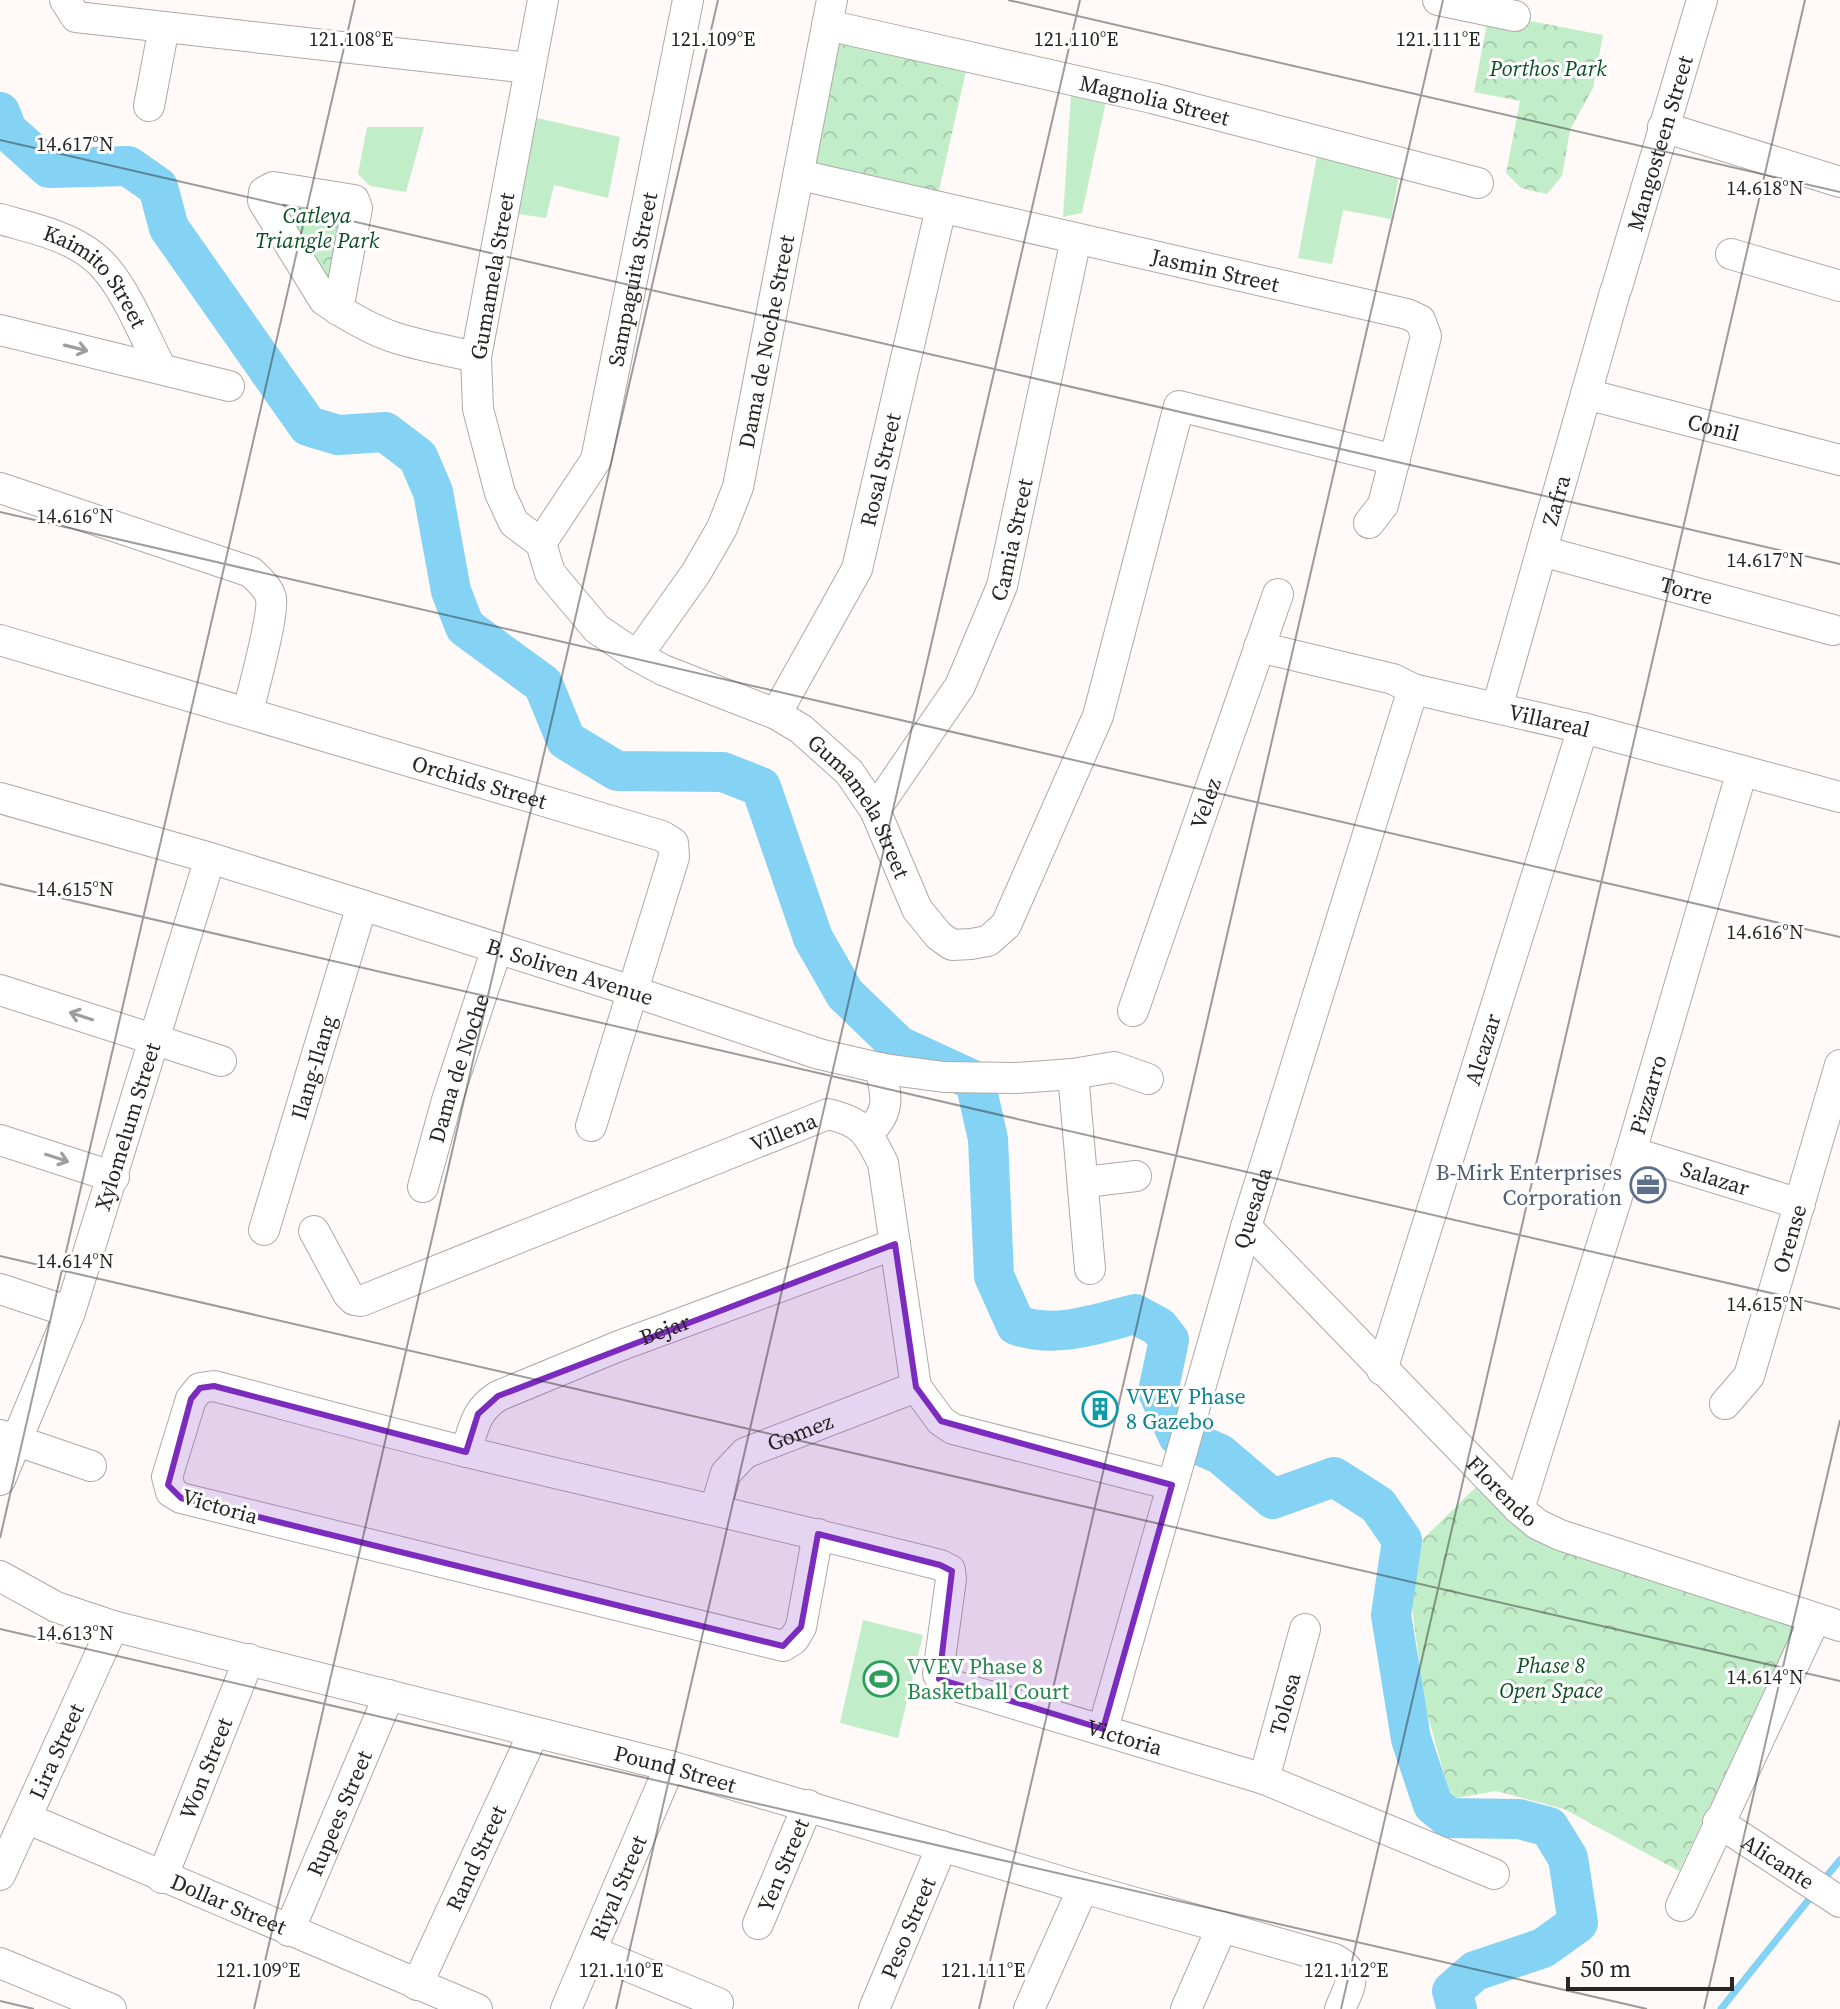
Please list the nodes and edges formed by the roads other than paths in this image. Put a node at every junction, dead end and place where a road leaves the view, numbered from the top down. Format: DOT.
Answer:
graph roads {
  1 [pos="65,0"];
  2 [pos="543,0"];
  3 [pos="688,0"];
  4 [pos="1438,0"];
  5 [pos="1702,0"];
  6 [pos="829,13"];
  7 [pos="1515,16"];
  8 [pos="164,27"];
  9 [pos="529,68"];
  10 [pos="149,106"];
  11 [pos="1663,127"];
  12 [pos="800,175"];
  13 [pos="1840,182"];
  14 [pos="1478,183"];
  15 [pos="941,208"];
  16 [pos="0,219"];
  17 [pos="1076,239"];
  18 [pos="1731,254"];
  19 [pos="1840,286"];
  20 [pos="1616,290"];
  21 [pos="338,310"];
  22 [pos="0,330"];
  23 [pos="476,357"];
  24 [pos="161,368"];
  25 [pos="229,386"];
  26 [pos="1586,394"];
  27 [pos="1395,460"];
  28 [pos="1840,460"];
  29 [pos="0,488"];
  30 [pos="1369,523"];
  31 [pos="541,543"];
  32 [pos="1542,551"];
  33 [pos="1278,594"];
  34 [pos="1838,626"];
  35 [pos="0,640"];
  36 [pos="1259,647"];
  37 [pos="637,656"];
  38 [pos="1413,689"];
  39 [pos="1497,708"];
  40 [pos="248,712"];
  41 [pos="776,714"];
  42 [pos="1583,728"];
  43 [pos="1742,771"];
  44 [pos="1840,797"];
  45 [pos="0,798"];
  46 [pos="875,810"];
  47 [pos="210,858"];
  48 [pos="362,905"];
  49 [pos="497,948"];
  50 [pos="0,990"];
  51 [pos="632,991"];
  52 [pos="1133,1011"];
  53 [pos="156,1040"];
  54 [pos="221,1061"];
  55 [pos="1840,1065"];
  56 [pos="880,1068"];
  57 [pos="1073,1074"];
  58 [pos="1148,1079"];
  59 [pos="591,1126"];
  60 [pos="868,1133"];
  61 [pos="0,1140"];
  62 [pos="1631,1152"];
  63 [pos="1136,1176"];
  64 [pos="114,1177"];
  65 [pos="1085,1182"];
  66 [pos="423,1187"];
  67 [pos="1800,1204"];
  68 [pos="1246,1227"];
  69 [pos="264,1230"];
  70 [pos="314,1231"];
  71 [pos="895,1244"];
  72 [pos="1090,1269"];
  73 [pos="0,1289"];
  74 [pos="70,1312"];
  75 [pos="1382,1370"];
  76 [pos="916,1387"];
  77 [pos="1725,1404"];
  78 [pos="9,1437"];
  79 [pos="466,1452"];
  80 [pos="91,1466"];
  81 [pos="1175,1473"];
  82 [pos="0,1480"];
  83 [pos="715,1509"];
  84 [pos="1519,1509"];
  85 [pos="818,1534"];
  86 [pos="0,1576"];
  87 [pos="1828,1623"];
  88 [pos="113,1626"];
  89 [pos="1305,1629"];
  90 [pos="249,1659"];
  91 [pos="389,1695"];
  92 [pos="1103,1729"];
  93 [pos="534,1732"];
  94 [pos="670,1766"];
  95 [pos="1264,1779"];
  96 [pos="808,1805"];
  97 [pos="26,1818"];
  98 [pos="1718,1822"];
  99 [pos="942,1846"];
  100 [pos="1494,1874"];
  101 [pos="0,1875"];
  102 [pos="162,1878"];
  103 [pos="1083,1888"];
  104 [pos="1840,1902"];
  105 [pos="1681,1906"];
  106 [pos="758,1924"];
  107 [pos="1222,1927"];
  108 [pos="289,1931"];
  109 [pos="591,1951"];
  110 [pos="0,1963"];
  111 [pos="417,1985"];
  112 [pos="718,2003"];
  113 [pos="111,2009"];
  114 [pos="477,2009"];
  115 [pos="566,2009"];
  116 [pos="874,2009"];
  117 [pos="1029,2009"];
  118 [pos="1186,2009"];
  119 [pos="1340,2009"];
  1 -- 8 [label="street"];
  2 -- 9 [label="street, Gumamela Street"];
  3 -- 31 [label="street, Sampaguita Street"];
  4 -- 7 [label="street"];
  5 -- 11 [label="street, Mangosteen Street"];
  6 -- 12 [label="street, Dama de Noche Street"];
  6 -- 14 [label="street, Magnolia Street"];
  8 -- 9 [label="street"];
  8 -- 10 [label="street"];
  9 -- 23 [label="street, Gumamela Street"];
  11 -- 13 [label="street"];
  11 -- 20 [label="street, Mangosteen Street"];
  12 -- 15 [label="street, Jasmin Street"];
  12 -- 37 [label="street, Dama de Noche Street"];
  15 -- 17 [label="street, Jasmin Street"];
  15 -- 41 [label="street, Rosal Street"];
  16 -- 24 [label="street, Kaimito Street"];
  17 -- 27 [label="street, Jasmin Street"];
  17 -- 46 [label="street, Camia Street"];
  18 -- 19 [label="street"];
  20 -- 26 [label="street, Zafra"];
  21 -- 23 [label="street"];
  22 -- 24 [label="street, one-way"];
  23 -- 31 [label="street, Gumamela Street"];
  24 -- 25 [label="street"];
  26 -- 28 [label="street, Conil"];
  26 -- 32 [label="street, Zafra"];
  27 -- 30 [label="street, Jasmin Street"];
  27 -- 46 [label="street, Gumamela Street"];
  29 -- 40 [label="street"];
  31 -- 37 [label="street, Gumamela Street"];
  32 -- 34 [label="street, Torre"];
  32 -- 39 [label="street, Zafra"];
  33 -- 36 [label="street, Velez"];
  35 -- 40 [label="street, Orchids Street"];
  36 -- 38 [label="street, Villareal"];
  36 -- 52 [label="street, Velez"];
  37 -- 41 [label="street, Gumamela Street"];
  38 -- 39 [label="street, Villareal"];
  38 -- 68 [label="street, Quesada"];
  39 -- 42 [label="street, Villareal"];
  40 -- 51 [label="street, Orchids Street"];
  41 -- 46 [label="street, Gumamela Street"];
  42 -- 43 [label="street, Villareal"];
  42 -- 75 [label="street, Alcazar"];
  43 -- 44 [label="street, Villareal"];
  43 -- 62 [label="street, Pizzarro"];
  45 -- 47 [label="street, B. Soliven Avenue"];
  47 -- 48 [label="street, B. Soliven Avenue"];
  47 -- 53 [label="street, Xylomelum Street"];
  48 -- 49 [label="street, B. Soliven Avenue"];
  48 -- 69 [label="street, Ilang-Ilang"];
  49 -- 51 [label="street, B. Soliven Avenue"];
  49 -- 66 [label="street, Dama de Noche"];
  53 -- 50 [label="street, one-way"];
  51 -- 56 [label="street, B. Soliven Avenue"];
  51 -- 59 [label="street, Orchids Street"];
  53 -- 54 [label="street"];
  53 -- 64 [label="street, Xylomelum Street"];
  55 -- 67 [label="street, Orense"];
  56 -- 57 [label="street, B. Soliven Avenue"];
  56 -- 60 [label="street"];
  57 -- 58 [label="street, B. Soliven Avenue"];
  57 -- 65 [label="street"];
  60 -- 70 [label="street, Villena"];
  60 -- 71 [label="street"];
  61 -- 64 [label="street, one-way"];
  62 -- 67 [label="street, Salazar"];
  62 -- 84 [label="street, Pizzarro"];
  63 -- 65 [label="street"];
  64 -- 74 [label="street, Xylomelum Street"];
  65 -- 72 [label="street"];
  67 -- 77 [label="street, Orense"];
  68 -- 75 [label="street, Florendo"];
  68 -- 81 [label="street, Quesada"];
  71 -- 76 [label="street"];
  71 -- 79 [label="street, Bejar"];
  73 -- 74 [label="street"];
  74 -- 78 [label="street, Xylomelum Street"];
  75 -- 84 [label="street, Florendo"];
  76 -- 81 [label="street"];
  76 -- 83 [label="street, Gomez"];
  78 -- 80 [label="street"];
  78 -- 82 [label="street, Xylomelum Street"];
  79 -- 83 [label="street, Victoria"];
  79 -- 85 [label="street, Victoria"];
  81 -- 92 [label="street, Quesada"];
  83 -- 85 [label="street, Victoria"];
  84 -- 87 [label="street, Florendo"];
  85 -- 92 [label="street, Victoria"];
  86 -- 88 [label="street, Pound Street"];
  87 -- 98 [label="street"];
  88 -- 90 [label="street, Pound Street"];
  88 -- 97 [label="street, Lira Street"];
  89 -- 95 [label="street, Tolosa"];
  90 -- 91 [label="street, Pound Street"];
  90 -- 102 [label="street, Won Street"];
  91 -- 93 [label="street, Pound Street"];
  91 -- 108 [label="street, Rupees Street"];
  92 -- 95 [label="street, Victoria"];
  93 -- 94 [label="street, Pound Street"];
  93 -- 111 [label="street, Rand Street"];
  94 -- 96 [label="street, Pound Street"];
  94 -- 109 [label="street, Riyal Street"];
  95 -- 100 [label="street, Victoria"];
  96 -- 99 [label="street, Pound Street"];
  96 -- 106 [label="street, Yen Street"];
  97 -- 101 [label="street, Lira Street"];
  97 -- 102 [label="street, Dollar Street"];
  98 -- 104 [label="street, Alicante"];
  98 -- 105 [label="street"];
  99 -- 103 [label="street, Pound Street"];
  99 -- 116 [label="street, Peso Street"];
  102 -- 108 [label="street, Dollar Street"];
  103 -- 107 [label="street, Pound Street"];
  103 -- 117 [label="street"];
  107 -- 118 [label="street"];
  107 -- 119 [label="street, Pound Street"];
  108 -- 111 [label="street, Dollar Street"];
  109 -- 112 [label="street"];
  109 -- 115 [label="street, Riyal Street"];
  110 -- 113 [label="street"];
  111 -- 114 [label="street, Dollar Street"];
}
